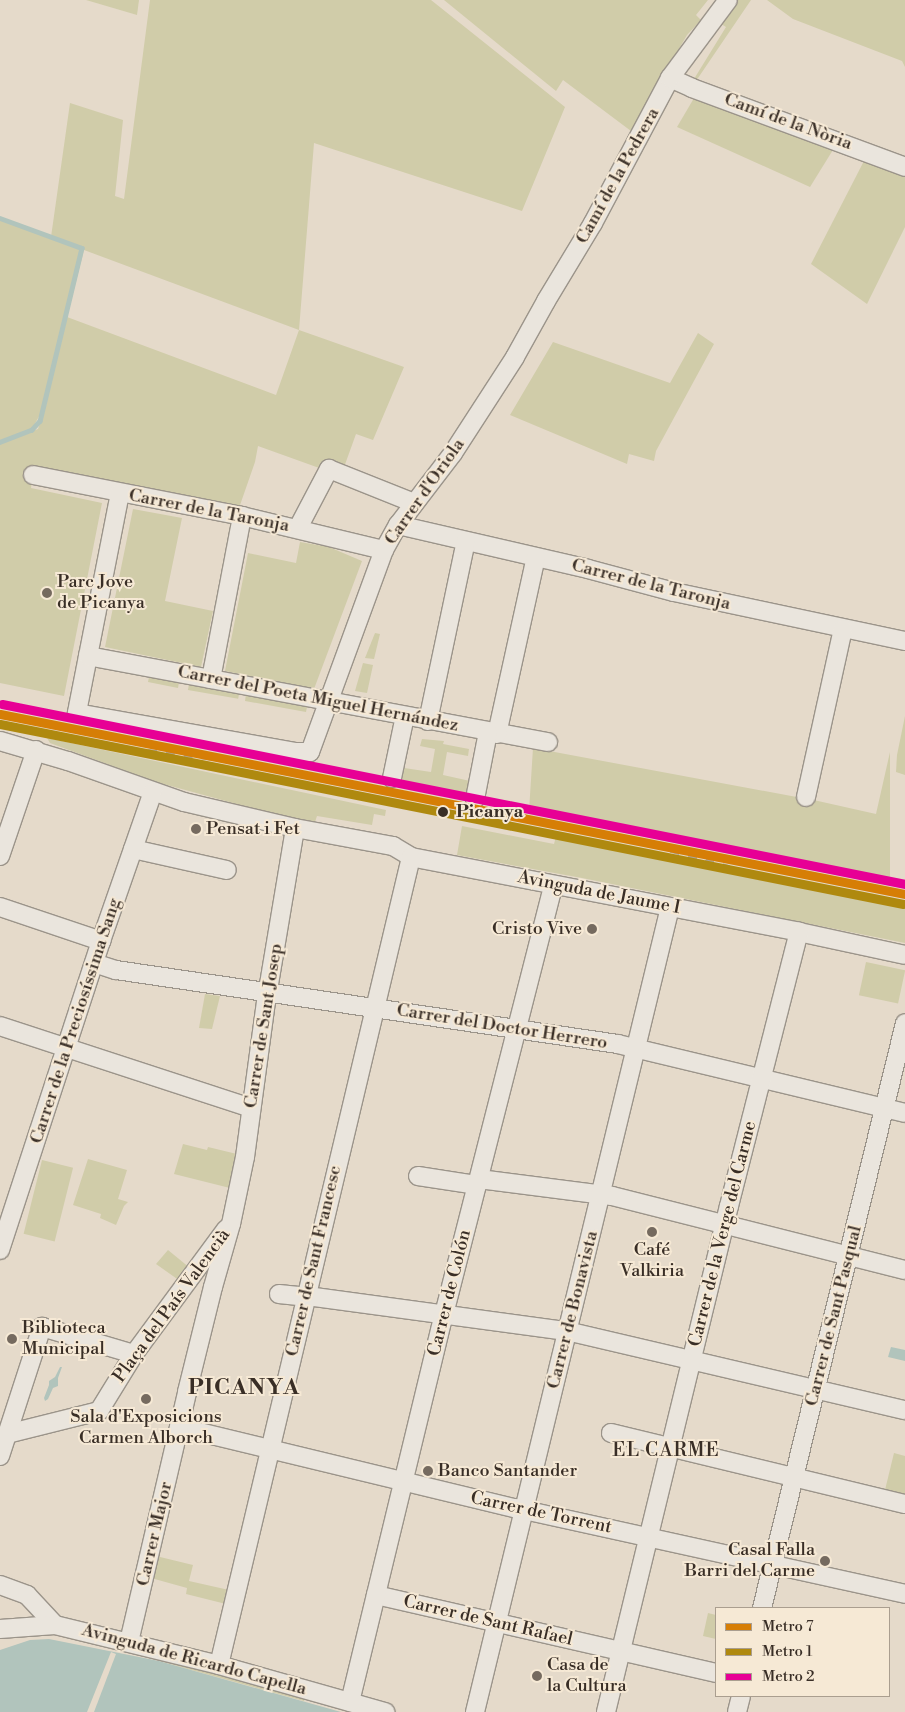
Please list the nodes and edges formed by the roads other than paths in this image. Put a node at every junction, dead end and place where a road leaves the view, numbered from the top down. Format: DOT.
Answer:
graph roads {
  1 [pos="728,0"];
  2 [pos="670,78"];
  3 [pos="905,167"];
  4 [pos="515,356"];
  5 [pos="33,475"];
  6 [pos="120,493"];
  7 [pos="414,504"];
  8 [pos="242,516"];
  9 [pos="398,524"];
  10 [pos="298,528"];
  11 [pos="466,541"];
  12 [pos="384,550"];
  13 [pos="536,557"];
  14 [pos="843,629"];
  15 [pos="905,641"];
  16 [pos="88,656"];
  17 [pos="211,679"];
  18 [pos="329,702"];
  19 [pos="405,716"];
  20 [pos="428,721"];
  21 [pos="492,733"];
  22 [pos="0,741"];
  23 [pos="548,742"];
  24 [pos="36,750"];
  25 [pos="392,778"];
  26 [pos="153,792"];
  27 [pos="806,797"];
  28 [pos="475,799"];
  29 [pos="295,828"];
  30 [pos="133,849"];
  31 [pos="0,856"];
  32 [pos="410,857"];
  33 [pos="227,870"];
  34 [pos="553,885"];
  35 [pos="0,907"];
  36 [pos="670,907"];
  37 [pos="799,932"];
  38 [pos="100,941"];
  39 [pos="905,955"];
  40 [pos="94,963"];
  41 [pos="268,990"];
  42 [pos="374,1007"];
  43 [pos="905,1023"];
  44 [pos="0,1026"];
  45 [pos="515,1028"];
  46 [pos="67,1048"];
  47 [pos="637,1048"];
  48 [pos="762,1079"];
  49 [pos="251,1108"];
  50 [pos="885,1108"];
  51 [pos="905,1113"];
  52 [pos="418,1176"];
  53 [pos="478,1182"];
  54 [pos="602,1194"];
  55 [pos="232,1224"];
  56 [pos="725,1226"];
  57 [pos="0,1250"];
  58 [pos="849,1257"];
  59 [pos="905,1270"];
  60 [pos="279,1294"];
  61 [pos="307,1296"];
  62 [pos="445,1312"];
  63 [pos="567,1331"];
  64 [pos="134,1354"];
  65 [pos="693,1359"];
  66 [pos="816,1389"];
  67 [pos="905,1410"];
  68 [pos="179,1427"];
  69 [pos="611,1433"];
  70 [pos="7,1434"];
  71 [pos="269,1447"];
  72 [pos="671,1448"];
  73 [pos="0,1456"];
  74 [pos="793,1479"];
  75 [pos="404,1482"];
  76 [pos="905,1504"];
  77 [pos="523,1510"];
  78 [pos="650,1536"];
  79 [pos="772,1565"];
  80 [pos="0,1585"];
  81 [pos="905,1594"];
  82 [pos="376,1595"];
  83 [pos="762,1607"];
  84 [pos="496,1623"];
  85 [pos="55,1625"];
  86 [pos="0,1629"];
  87 [pos="129,1642"];
  88 [pos="622,1652"];
  89 [pos="220,1665"];
  90 [pos="715,1672"];
  91 [pos="741,1697"];
  92 [pos="350,1702"];
  93 [pos="385,1712"];
  94 [pos="475,1712"];
  95 [pos="606,1712"];
  96 [pos="737,1712"];
  1 -- 2 [label="street, Camí de la Pedrera"];
  2 -- 3 [label="street, Camí de la Nòria"];
  2 -- 4 [label="street, Camí de la Pedrera"];
  4 -- 7 [label="street, Carrer d'Oriola"];
  5 -- 6 [label="street, Carrer de la Taronja"];
  6 -- 8 [label="street, Carrer de la Taronja"];
  6 -- 16 [label="street"];
  7 -- 9 [label="street, Carrer d'Oriola"];
  7 -- 10 [label="street"];
  8 -- 10 [label="street, Carrer de la Taronja"];
  8 -- 17 [label="street"];
  9 -- 11 [label="street, Carrer de la Taronja"];
  9 -- 12 [label="street, Carrer d'Oriola"];
  10 -- 12 [label="street, Carrer de la Taronja"];
  11 -- 13 [label="street, Carrer de la Taronja"];
  11 -- 20 [label="street"];
  12 -- 18 [label="street, Carrer d'Oriola"];
  13 -- 14 [label="street, Carrer de la Taronja"];
  13 -- 21 [label="street"];
  14 -- 15 [label="street, Carrer de la Taronja"];
  14 -- 27 [label="street"];
  16 -- 17 [label="street, Carrer del Poeta Miguel Hernández"];
  16 -- 18 [label="street, Carrer d'Oriola"];
  17 -- 18 [label="street, Carrer del Poeta Miguel Hernández"];
  18 -- 19 [label="street, Carrer del Poeta Miguel Hernández"];
  19 -- 20 [label="street, Carrer del Poeta Miguel Hernández"];
  19 -- 25 [label="street"];
  20 -- 21 [label="street, Carrer del Poeta Miguel Hernández"];
  21 -- 23 [label="street, Carrer del Poeta Miguel Hernández"];
  21 -- 28 [label="street"];
  22 -- 24 [label="street, Avinguda de Jaume I"];
  24 -- 26 [label="street, Avinguda de Jaume I"];
  24 -- 31 [label="street"];
  26 -- 29 [label="street, Avinguda de Jaume I"];
  26 -- 30 [label="street, Carrer de la Preciosíssima Sang"];
  29 -- 32 [label="street, Avinguda de Jaume I"];
  29 -- 41 [label="street, Carrer de Sant Josep"];
  30 -- 33 [label="street"];
  30 -- 38 [label="street, Carrer de la Preciosíssima Sang"];
  32 -- 34 [label="street, Avinguda de Jaume I"];
  32 -- 42 [label="street, Carrer de Sant Francesc"];
  34 -- 36 [label="street, Avinguda de Jaume I"];
  34 -- 45 [label="street, Carrer de Colón"];
  35 -- 38 [label="street"];
  36 -- 37 [label="street, Avinguda de Jaume I"];
  36 -- 47 [label="street, Carrer de Bonavista"];
  37 -- 39 [label="street, Avinguda de Jaume I"];
  37 -- 48 [label="street, Carrer de la Verge del Carme"];
  38 -- 40 [label="street, Carrer de la Preciosíssima Sang"];
  40 -- 41 [label="street, Carrer del Doctor Herrero"];
  40 -- 46 [label="street, Carrer de la Preciosíssima Sang"];
  41 -- 42 [label="street, Carrer del Doctor Herrero"];
  41 -- 49 [label="street, Carrer de Sant Josep"];
  42 -- 45 [label="street, Carrer del Doctor Herrero"];
  42 -- 61 [label="street, Carrer de Sant Francesc"];
  43 -- 50 [label="street, Carrer de Sant Pasqual"];
  44 -- 46 [label="street"];
  45 -- 47 [label="street, Carrer del Doctor Herrero"];
  45 -- 53 [label="street, Carrer de Colón"];
  46 -- 49 [label="street"];
  46 -- 57 [label="street, Carrer de la Preciosíssima Sang"];
  47 -- 48 [label="street, Carrer del Doctor Herrero"];
  47 -- 54 [label="street, Carrer de Bonavista"];
  48 -- 50 [label="street, Carrer del Doctor Herrero"];
  48 -- 56 [label="street, Carrer de la Verge del Carme"];
  49 -- 55 [label="street, Carrer de Sant Josep"];
  50 -- 51 [label="street, Carrer del Doctor Herrero"];
  50 -- 58 [label="street, Carrer de Sant Pasqual"];
  52 -- 53 [label="street"];
  53 -- 54 [label="street"];
  53 -- 62 [label="street, Carrer de Colón"];
  54 -- 56 [label="street"];
  54 -- 63 [label="street, Carrer de Bonavista"];
  55 -- 64 [label="street, Plaça del País Valencià"];
  55 -- 68 [label="street, Plaça del País Valencià"];
  56 -- 58 [label="street"];
  56 -- 65 [label="street, Carrer de la Verge del Carme"];
  58 -- 59 [label="street"];
  58 -- 66 [label="street, Carrer de Sant Pasqual"];
  60 -- 61 [label="street"];
  61 -- 62 [label="street"];
  61 -- 71 [label="street, Carrer de Sant Francesc"];
  62 -- 63 [label="street"];
  62 -- 75 [label="street, Carrer de Colón"];
  63 -- 65 [label="street"];
  63 -- 77 [label="street, Carrer de Bonavista"];
  64 -- 70 [label="street, Plaça del País Valencià"];
  64 -- 70 [label="street"];
  65 -- 66 [label="street"];
  65 -- 72 [label="street, Carrer de la Verge del Carme"];
  66 -- 67 [label="street"];
  66 -- 74 [label="street, Carrer de Sant Pasqual"];
  68 -- 71 [label="street, Carrer de Torrent"];
  68 -- 87 [label="street, Carrer Major"];
  69 -- 72 [label="street"];
  70 -- 73 [label="street"];
  71 -- 75 [label="street, Carrer de Torrent"];
  71 -- 89 [label="street, Carrer de Sant Francesc"];
  72 -- 74 [label="street"];
  72 -- 78 [label="street, Carrer de la Verge del Carme"];
  74 -- 76 [label="street"];
  74 -- 79 [label="street, Carrer de Sant Pasqual"];
  75 -- 77 [label="street, Carrer de Torrent"];
  75 -- 82 [label="street, Carrer de Colón"];
  77 -- 78 [label="street, Carrer de Torrent"];
  77 -- 84 [label="street, Carrer de Bonavista"];
  78 -- 79 [label="street, Carrer de Torrent"];
  78 -- 88 [label="street, Carrer de la Verge del Carme"];
  79 -- 81 [label="street, Carrer de Torrent"];
  79 -- 83 [label="street, Carrer de Sant Pasqual"];
  80 -- 85 [label="street"];
  82 -- 84 [label="street, Carrer de Sant Rafael"];
  82 -- 92 [label="street, Carrer de Colón"];
  84 -- 88 [label="street, Carrer de Sant Rafael"];
  84 -- 94 [label="street, Carrer de Bonavista"];
  85 -- 86 [label="street, Avinguda de Ricardo Capella"];
  85 -- 87 [label="street, Avinguda de Ricardo Capella"];
  87 -- 89 [label="street, Avinguda de Ricardo Capella"];
  88 -- 90 [label="street, Carrer de Sant Rafael"];
  88 -- 95 [label="street, Carrer de la Verge del Carme"];
  89 -- 92 [label="street, Avinguda de Ricardo Capella"];
  91 -- 96 [label="street"];
  92 -- 93 [label="street, Avinguda de Ricardo Capella"];
}
